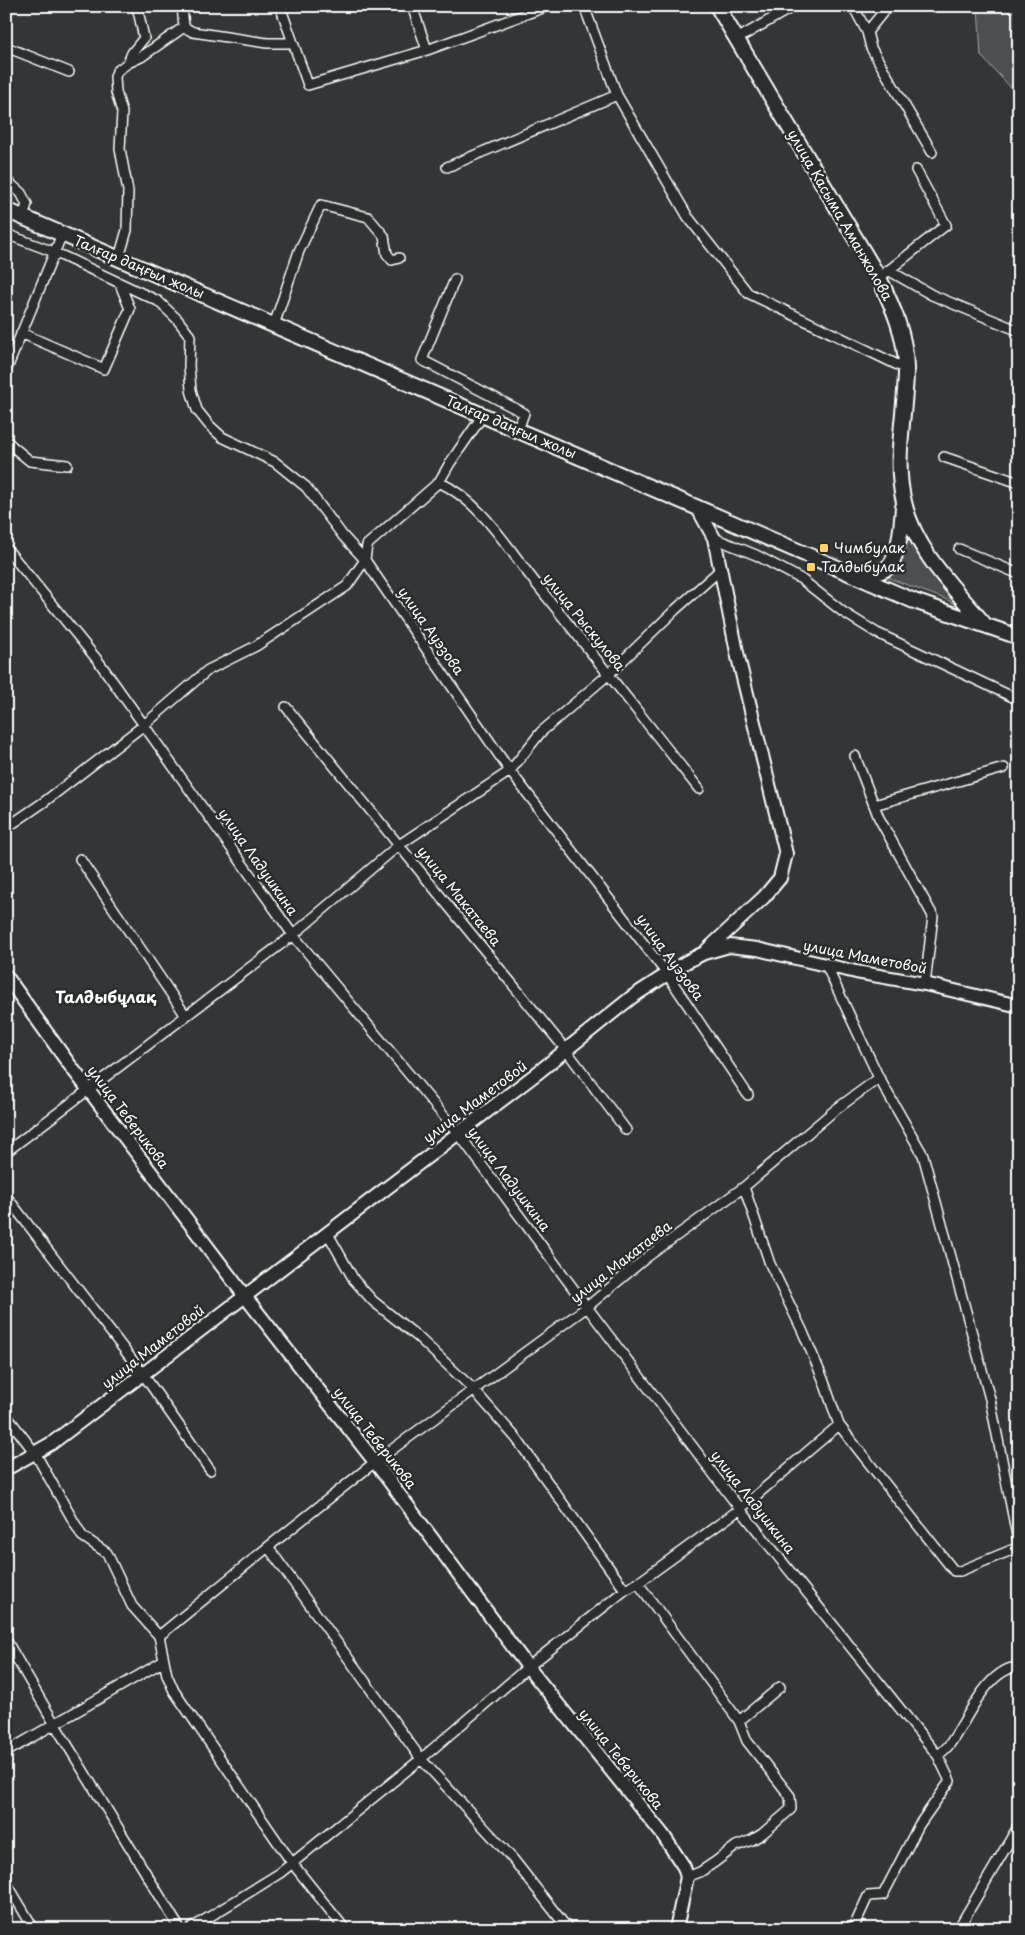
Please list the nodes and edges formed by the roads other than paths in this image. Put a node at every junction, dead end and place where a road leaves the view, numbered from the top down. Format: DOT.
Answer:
graph roads {
  1 [pos="137,6"];
  2 [pos="182,6"];
  3 [pos="280,6"];
  4 [pos="412,6"];
  5 [pos="548,6"];
  6 [pos="584,6"];
  7 [pos="717,6"];
  8 [pos="794,6"];
  9 [pos="853,6"];
  10 [pos="888,6"];
  11 [pos="184,27"];
  12 [pos="867,32"];
  13 [pos="737,40"];
  14 [pos="292,43"];
  15 [pos="6,47"];
  16 [pos="427,50"];
  17 [pos="128,63"];
  18 [pos="69,72"];
  19 [pos="617,95"];
  20 [pos="932,152"];
  21 [pos="447,167"];
  22 [pos="916,170"];
  23 [pos="6,180"];
  24 [pos="6,210"];
  25 [pos="22,217"];
  26 [pos="6,234"];
  27 [pos="62,234"];
  28 [pos="54,252"];
  29 [pos="119,258"];
  30 [pos="398,258"];
  31 [pos="884,274"];
  32 [pos="455,279"];
  33 [pos="120,284"];
  34 [pos="274,325"];
  35 [pos="1019,331"];
  36 [pos="21,334"];
  37 [pos="906,368"];
  38 [pos="6,371"];
  39 [pos="483,415"];
  40 [pos="518,430"];
  41 [pos="6,440"];
  42 [pos="944,457"];
  43 [pos="67,465"];
  44 [pos="439,482"];
  45 [pos="1019,484"];
  46 [pos="904,502"];
  47 [pos="697,507"];
  48 [pos="714,538"];
  49 [pos="6,548"];
  50 [pos="959,549"];
  51 [pos="365,560"];
  52 [pos="720,570"];
  53 [pos="1019,574"];
  54 [pos="856,576"];
  55 [pos="985,626"];
  56 [pos="1019,637"];
  57 [pos="608,674"];
  58 [pos="1019,700"];
  59 [pos="286,707"];
  60 [pos="144,725"];
  61 [pos="855,756"];
  62 [pos="1004,768"];
  63 [pos="510,771"];
  64 [pos="699,789"];
  65 [pos="874,805"];
  66 [pos="6,828"];
  67 [pos="400,845"];
  68 [pos="80,859"];
  69 [pos="293,935"];
  70 [pos="704,953"];
  71 [pos="826,965"];
  72 [pos="667,974"];
  73 [pos="6,976"];
  74 [pos="925,984"];
  75 [pos="1019,1006"];
  76 [pos="186,1016"];
  77 [pos="566,1050"];
  78 [pos="879,1078"];
  79 [pos="88,1090"];
  80 [pos="748,1095"];
  81 [pos="626,1130"];
  82 [pos="458,1133"];
  83 [pos="6,1152"];
  84 [pos="744,1187"];
  85 [pos="6,1196"];
  86 [pos="327,1232"];
  87 [pos="244,1296"];
  88 [pos="586,1307"];
  89 [pos="143,1374"];
  90 [pos="473,1389"];
  91 [pos="6,1415"];
  92 [pos="838,1425"];
  93 [pos="35,1453"];
  94 [pos="375,1462"];
  95 [pos="6,1469"];
  96 [pos="210,1470"];
  97 [pos="740,1509"];
  98 [pos="268,1547"];
  99 [pos="1019,1547"];
  100 [pos="638,1583"];
  101 [pos="625,1590"];
  102 [pos="159,1636"];
  103 [pos="6,1640"];
  104 [pos="164,1661"];
  105 [pos="528,1666"];
  106 [pos="1019,1666"];
  107 [pos="780,1687"];
  108 [pos="740,1721"];
  109 [pos="54,1723"];
  110 [pos="6,1752"];
  111 [pos="938,1756"];
  112 [pos="421,1759"];
  113 [pos="1019,1825"];
  114 [pos="292,1863"];
  115 [pos="687,1877"];
  116 [pos="6,1882"];
  117 [pos="34,1929"];
  118 [pos="180,1929"];
  119 [pos="190,1929"];
  120 [pos="344,1929"];
  121 [pos="568,1929"];
  122 [pos="676,1929"];
  123 [pos="853,1929"];
  124 [pos="958,1929"];
  1 -- 17 [label="street"];
  2 -- 11 [label="street"];
  3 -- 14 [label="street"];
  4 -- 16 [label="street"];
  5 -- 16 [label="street"];
  6 -- 19 [label="street"];
  7 -- 13 [label="main road, улица Касыма Аманжолова"];
  8 -- 13 [label="street"];
  9 -- 12 [label="street"];
  10 -- 12 [label="street"];
  11 -- 14 [label="street"];
  11 -- 17 [label="street"];
  12 -- 20 [label="street"];
  13 -- 31 [label="main road, улица Касыма Аманжолова"];
  14 -- 16 [label="street"];
  15 -- 18 [label="street"];
  17 -- 29 [label="street"];
  19 -- 21 [label="street"];
  19 -- 37 [label="street"];
  22 -- 31 [label="street"];
  23 -- 25 [label="street"];
  24 -- 25 [label="main road, Талғар даңғыл жолы"];
  25 -- 27 [label="main road, Талғар даңғыл жолы"];
  26 -- 28 [label="street, улица Ауэзова"];
  27 -- 28 [label="street"];
  27 -- 29 [label="main road, Талғар даңғыл жолы"];
  28 -- 33 [label="street, улица Ауэзова"];
  28 -- 36 [label="street"];
  29 -- 34 [label="main road, Талғар даңғыл жолы"];
  30 -- 34 [label="street"];
  31 -- 35 [label="street"];
  31 -- 37 [label="main road, улица Касыма Аманжолова"];
  32 -- 40 [label="street"];
  33 -- 36 [label="street"];
  33 -- 51 [label="street, улица Ауэзова"];
  34 -- 39 [label="main road, Талғар даңғыл жолы"];
  36 -- 38 [label="street"];
  37 -- 46 [label="main road, улица Касыма Аманжолова"];
  39 -- 40 [label="main road, Талғар даңғыл жолы"];
  39 -- 44 [label="street"];
  40 -- 47 [label="main road, Талғар даңғыл жолы"];
  41 -- 43 [label="street"];
  42 -- 45 [label="street"];
  44 -- 51 [label="street"];
  44 -- 57 [label="street, улица Рыскулова"];
  46 -- 54 [label="main road"];
  46 -- 55 [label="main road, улица Касыма Аманжолова"];
  47 -- 48 [label="street"];
  47 -- 54 [label="main road, Талғар даңғыл жолы"];
  48 -- 52 [label="street"];
  48 -- 58 [label="street"];
  49 -- 60 [label="street, улица Ладушкина"];
  50 -- 53 [label="street"];
  51 -- 60 [label="street"];
  51 -- 63 [label="street, улица Ауэзова"];
  52 -- 57 [label="street"];
  52 -- 70 [label="street"];
  54 -- 55 [label="main road, Талғар даңғыл жолы"];
  55 -- 56 [label="main road, Талғар даңғыл жолы"];
  57 -- 63 [label="street"];
  57 -- 64 [label="street, улица Рыскулова"];
  59 -- 67 [label="street, улица Макатаева"];
  60 -- 66 [label="street"];
  60 -- 69 [label="street, улица Ладушкина"];
  61 -- 65 [label="street"];
  62 -- 65 [label="street"];
  63 -- 67 [label="street"];
  63 -- 72 [label="street, улица Ауэзова"];
  65 -- 74 [label="street"];
  67 -- 69 [label="street"];
  67 -- 77 [label="street, улица Макатаева"];
  68 -- 76 [label="street"];
  69 -- 76 [label="street"];
  69 -- 82 [label="street, улица Ладушкина"];
  70 -- 71 [label="street, улица Маметовой"];
  70 -- 72 [label="street, улица Маметовой"];
  71 -- 74 [label="street, улица Маметовой"];
  71 -- 78 [label="street"];
  72 -- 77 [label="street, улица Маметовой"];
  72 -- 80 [label="street, улица Ауэзова"];
  73 -- 79 [label="street, улица Теберикова"];
  74 -- 75 [label="street, улица Маметовой"];
  76 -- 79 [label="street"];
  77 -- 81 [label="street, улица Макатаева"];
  77 -- 82 [label="street, улица Маметовой"];
  78 -- 84 [label="street, улица Макатаева"];
  78 -- 99 [label="street"];
  79 -- 83 [label="street"];
  79 -- 87 [label="street, улица Теберикова"];
  82 -- 86 [label="street, улица Маметовой"];
  82 -- 88 [label="street, улица Ладушкина"];
  84 -- 88 [label="street, улица Макатаева"];
  84 -- 92 [label="street"];
  85 -- 89 [label="street"];
  86 -- 87 [label="street, улица Маметовой"];
  86 -- 90 [label="street"];
  87 -- 89 [label="street, улица Маметовой"];
  87 -- 94 [label="street, улица Теберикова"];
  88 -- 90 [label="street, улица Макатаева"];
  88 -- 97 [label="street, улица Ладушкина"];
  89 -- 93 [label="street, улица Маметовой"];
  89 -- 96 [label="street"];
  90 -- 94 [label="street, улица Макатаева"];
  90 -- 101 [label="street"];
  91 -- 93 [label="street"];
  92 -- 97 [label="street"];
  92 -- 99 [label="street"];
  93 -- 95 [label="street, улица Маметовой"];
  93 -- 102 [label="street"];
  94 -- 98 [label="street, улица Макатаева"];
  94 -- 105 [label="street, улица Теберикова"];
  97 -- 100 [label="street"];
  97 -- 111 [label="street, улица Ладушкина"];
  98 -- 102 [label="street, улица Макатаева"];
  98 -- 112 [label="street"];
  100 -- 101 [label="street"];
  100 -- 108 [label="street"];
  101 -- 105 [label="street"];
  102 -- 104 [label="street"];
  103 -- 109 [label="street"];
  104 -- 109 [label="street"];
  104 -- 114 [label="street"];
  105 -- 112 [label="street"];
  105 -- 115 [label="street, улица Теберикова"];
  106 -- 111 [label="street"];
  107 -- 108 [label="street"];
  108 -- 115 [label="street"];
  109 -- 110 [label="street"];
  109 -- 118 [label="street"];
  111 -- 123 [label="street, улица Ладушкина"];
  112 -- 114 [label="street"];
  112 -- 121 [label="street"];
  113 -- 124 [label="street"];
  114 -- 119 [label="street"];
  114 -- 120 [label="street"];
  115 -- 122 [label="street"];
  116 -- 117 [label="street"];
}
